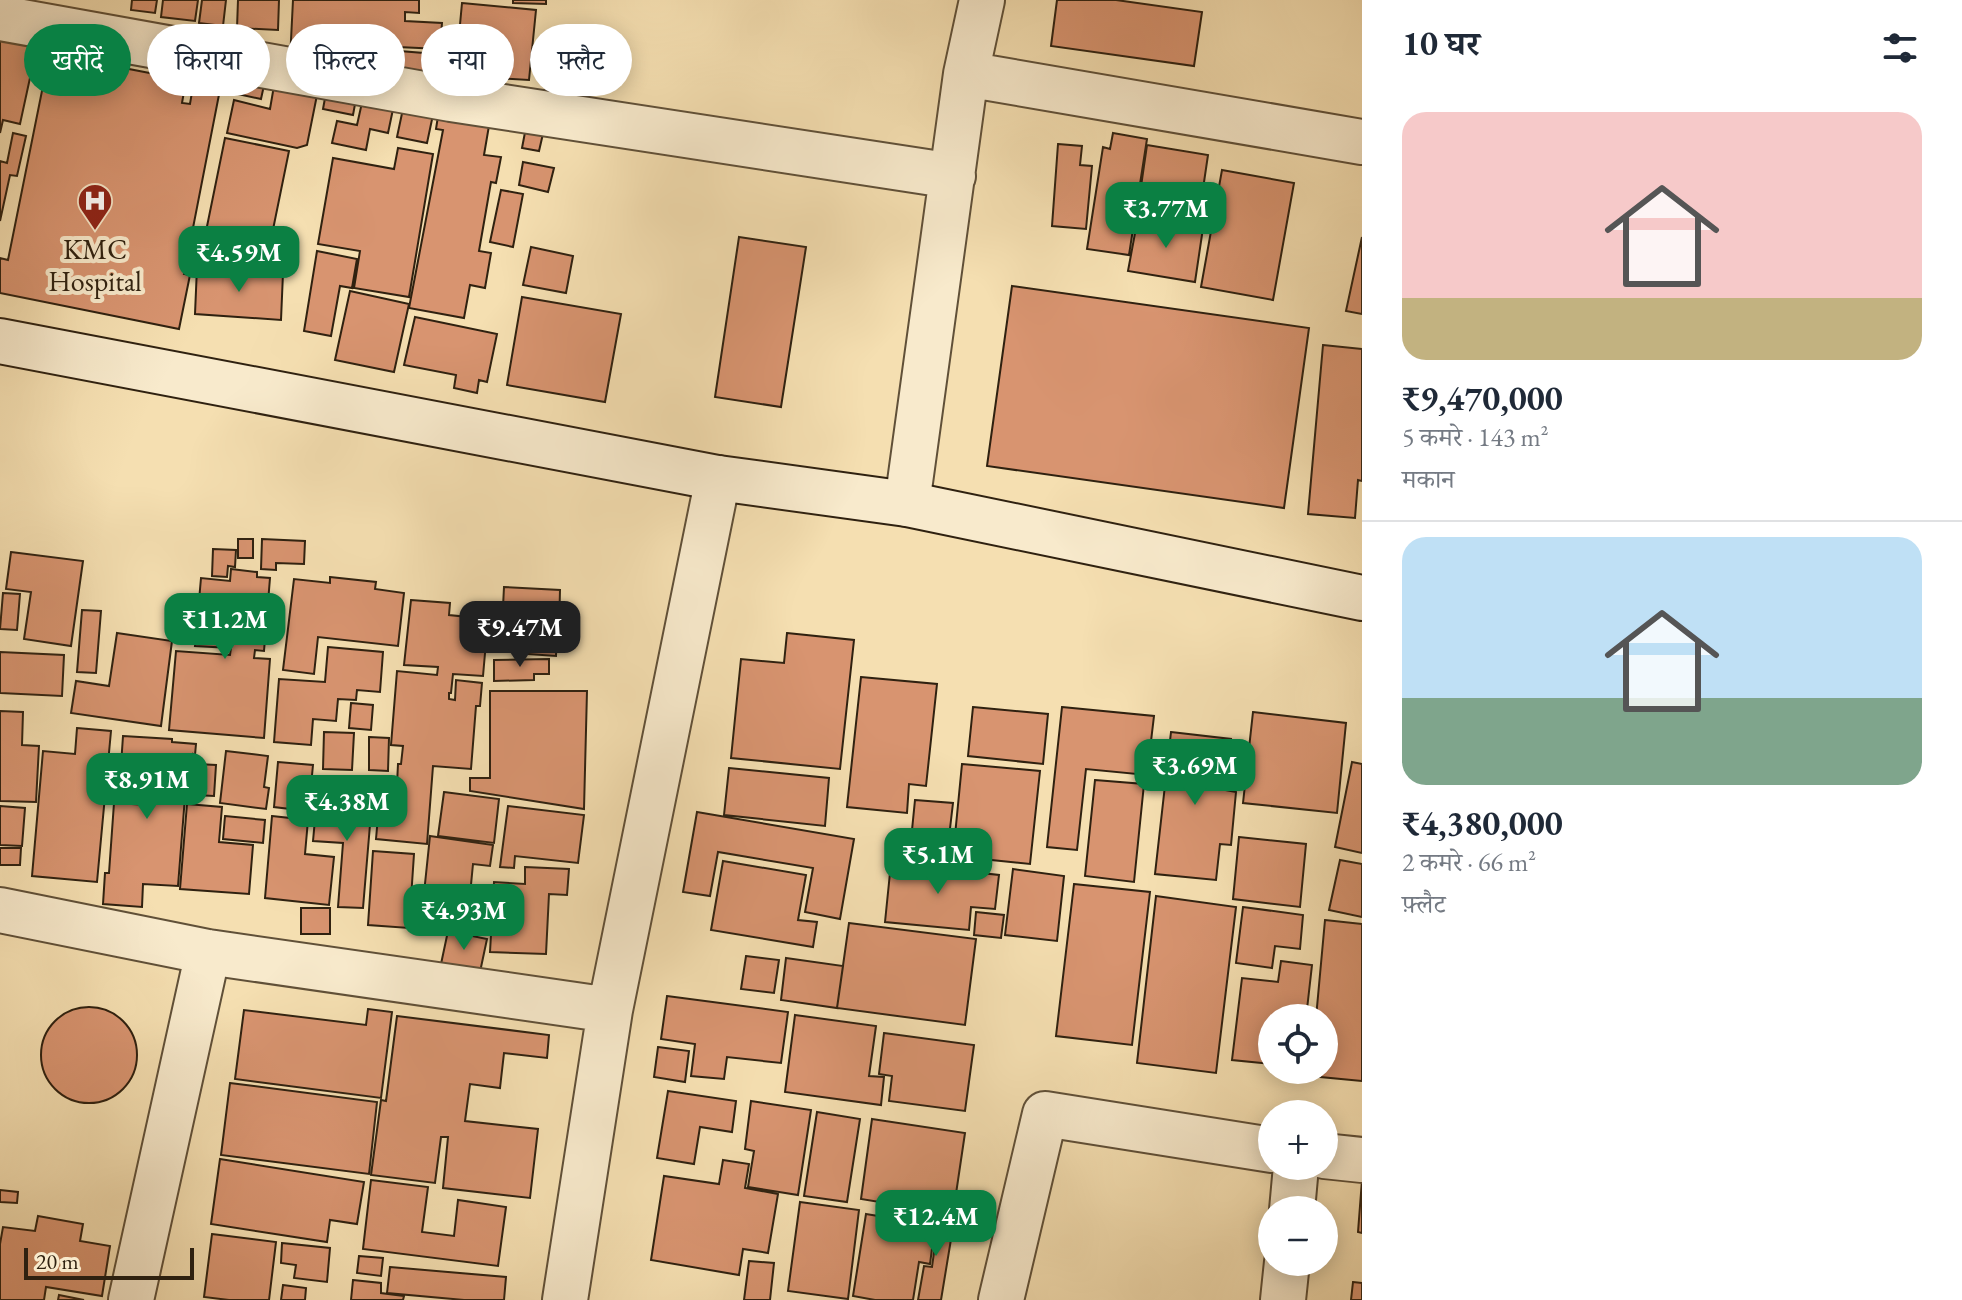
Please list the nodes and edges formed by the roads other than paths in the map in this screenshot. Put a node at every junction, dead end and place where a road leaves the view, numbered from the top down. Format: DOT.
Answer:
graph roads {
  1 [pos="982,0"];
  2 [pos="0,18"];
  3 [pos="966,74"];
  4 [pos="1362,142"];
  5 [pos="953,176"];
  6 [pos="0,341"];
  7 [pos="718,478"];
  8 [pos="907,504"];
  9 [pos="1362,598"];
  10 [pos="0,910"];
  11 [pos="208,952"];
  12 [pos="610,1010"];
  13 [pos="1258,1148"];
  14 [pos="1338,1157"];
  15 [pos="1362,1160"];
  16 [pos="1286,1276"];
  17 [pos="131,1300"];
  18 [pos="565,1300"];
  19 [pos="1001,1300"];
  20 [pos="1283,1300"];
  1 -- 3 [label="street"];
  2 -- 5 [label="street"];
  3 -- 4 [label="street"];
  3 -- 5 [label="street"];
  5 -- 8 [label="street"];
  6 -- 7 [label="street"];
  7 -- 8 [label="street"];
  7 -- 12 [label="street"];
  8 -- 9 [label="street"];
  10 -- 11 [label="street"];
  11 -- 12 [label="street"];
  11 -- 17 [label="street"];
  12 -- 18 [label="street"];
  13 -- 19 [label="street"];
  14 -- 15 [label="street"];
  16 -- 20 [label="street"];
}
